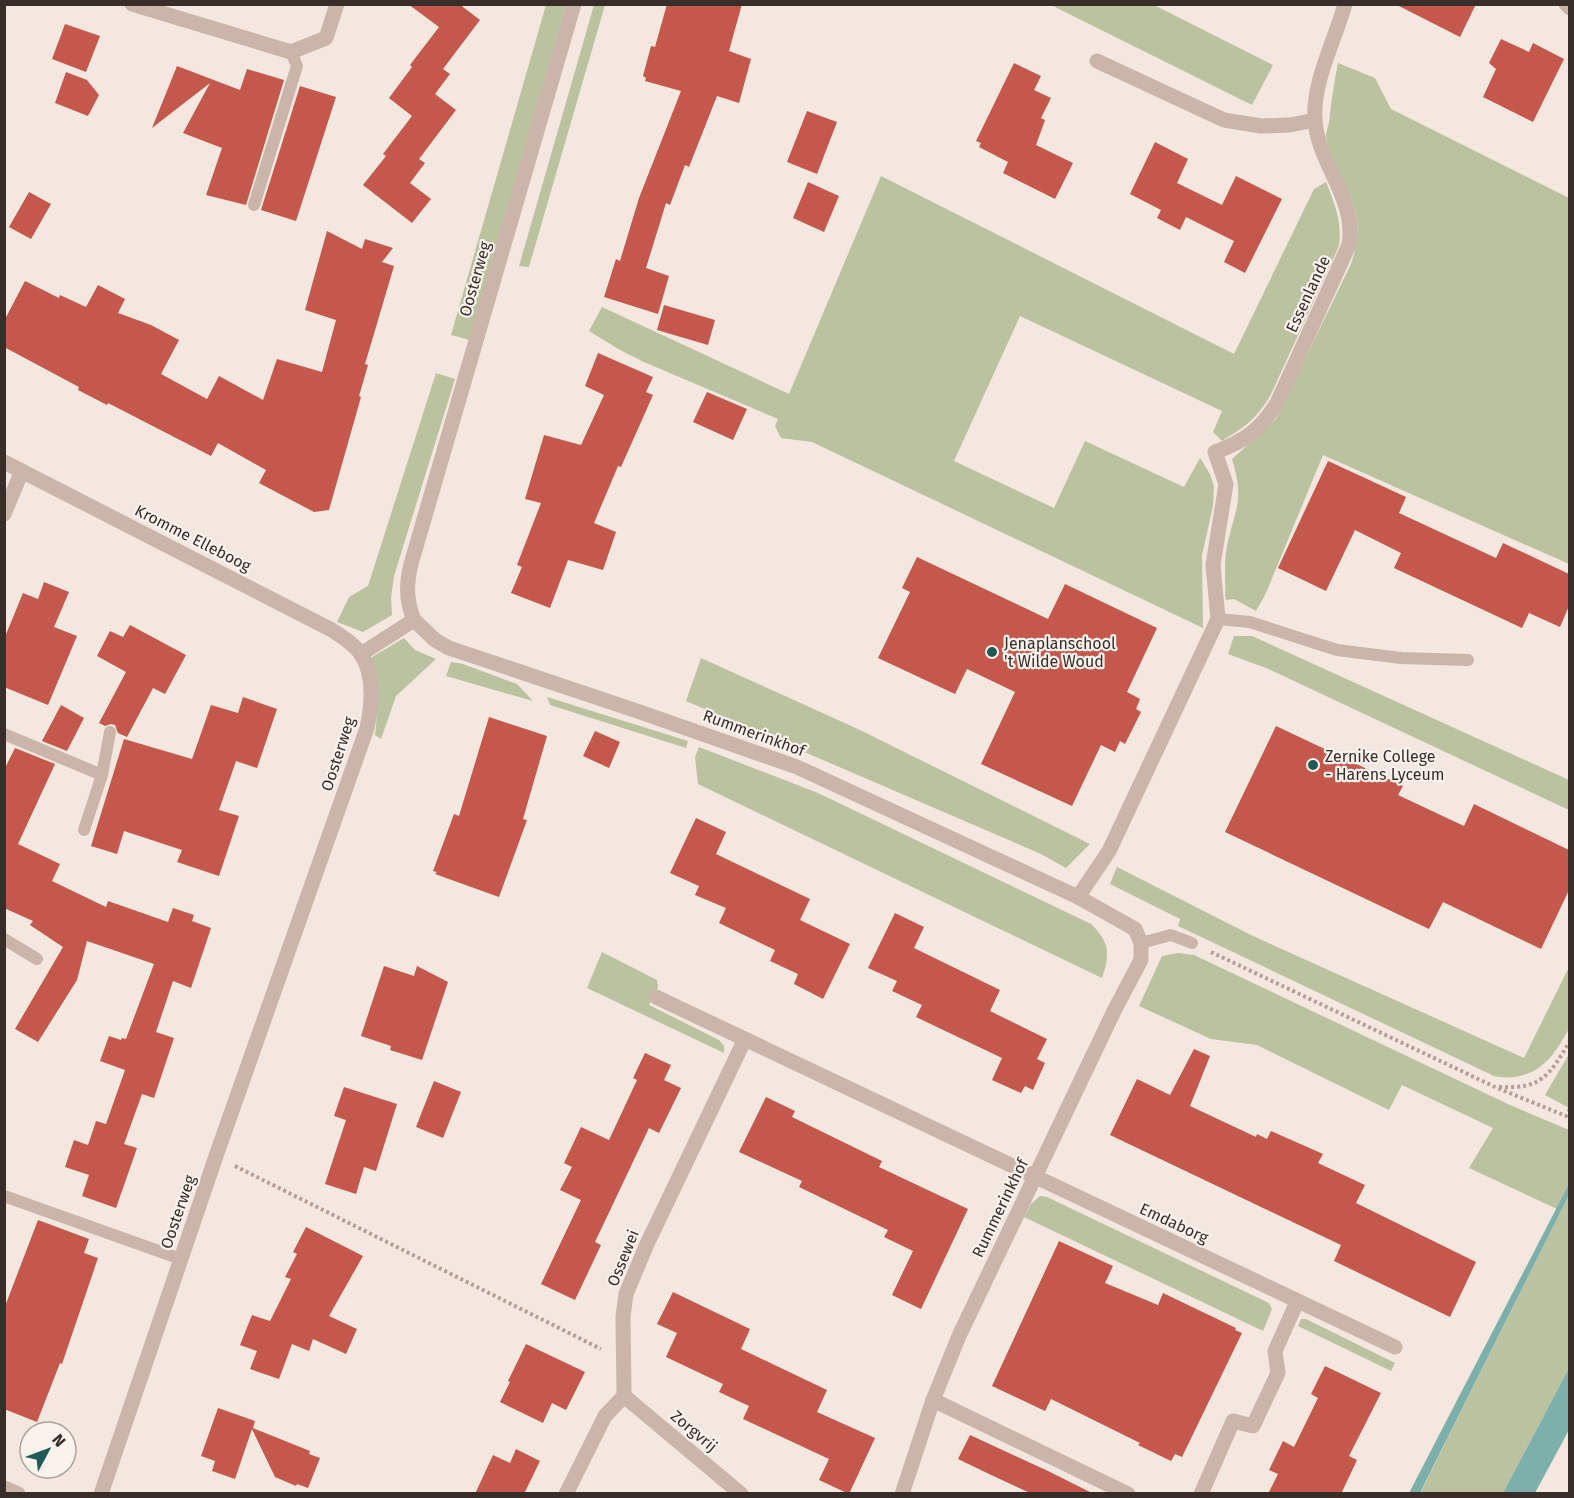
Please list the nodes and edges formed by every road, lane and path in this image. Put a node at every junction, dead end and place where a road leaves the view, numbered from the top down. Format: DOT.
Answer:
graph roads {
  1 [pos="132,4"];
  2 [pos="337,4"];
  3 [pos="574,4"];
  4 [pos="1345,4"];
  5 [pos="1566,4"];
  6 [pos="1569,8"];
  7 [pos="291,52"];
  8 [pos="1097,61"];
  9 [pos="1315,120"];
  10 [pos="254,205"];
  11 [pos="4,462"];
  12 [pos="22,471"];
  13 [pos="4,514"];
  14 [pos="1218,619"];
  15 [pos="414,620"];
  16 [pos="361,654"];
  17 [pos="1468,660"];
  18 [pos="110,732"];
  19 [pos="4,734"];
  20 [pos="102,775"];
  21 [pos="84,830"];
  22 [pos="1077,897"];
  23 [pos="4,939"];
  24 [pos="1141,943"];
  25 [pos="1192,943"];
  26 [pos="37,959"];
  27 [pos="656,997"];
  28 [pos="745,1039"];
  29 [pos="1569,1041"];
  30 [pos="1495,1087"];
  31 [pos="1569,1109"];
  32 [pos="216,1156"];
  33 [pos="1035,1178"];
  34 [pos="4,1196"];
  35 [pos="181,1259"];
  36 [pos="1297,1302"];
  37 [pos="1395,1347"];
  38 [pos="624,1360"];
  39 [pos="624,1395"];
  40 [pos="933,1400"];
  41 [pos="4,1488"];
  42 [pos="18,1494"];
  43 [pos="101,1494"];
  44 [pos="566,1494"];
  45 [pos="741,1494"];
  46 [pos="902,1494"];
  47 [pos="1128,1494"];
  48 [pos="1201,1494"];
  1 -- 7 [label="street"];
  2 -- 7 [label="street"];
  3 -- 15 [label="street, Oosterweg"];
  4 -- 9 [label="street, Essenlande"];
  5 -- 6 [label="street"];
  7 -- 10 [label="lane"];
  8 -- 9 [label="street"];
  9 -- 14 [label="street, Essenlande"];
  11 -- 12 [label="street, Kromme Elleboog"];
  12 -- 13 [label="street"];
  12 -- 16 [label="street, Kromme Elleboog"];
  14 -- 17 [label="lane"];
  14 -- 22 [label="street"];
  15 -- 16 [label="street"];
  15 -- 22 [label="street, Rummerinkhof"];
  16 -- 32 [label="street, Oosterweg"];
  18 -- 20 [label="lane"];
  19 -- 20 [label="lane"];
  20 -- 21 [label="lane"];
  22 -- 24 [label="street, Rummerinkhof"];
  23 -- 26 [label="lane"];
  24 -- 25 [label="lane"];
  24 -- 33 [label="street, Rummerinkhof"];
  25 -- 30 [label="path"];
  27 -- 28 [label="street"];
  28 -- 33 [label="street"];
  28 -- 38 [label="street, Ossewei"];
  29 -- 30 [label="path"];
  30 -- 31 [label="path"];
  32 -- 35 [label="street, Oosterweg"];
  32 -- 38 [label="path"];
  33 -- 36 [label="street, Emdaborg"];
  33 -- 40 [label="street, Rummerinkhof"];
  34 -- 35 [label="lane"];
  35 -- 43 [label="street, Oosterweg"];
  36 -- 37 [label="street, Emdaborg"];
  36 -- 48 [label="street"];
  38 -- 39 [label="street, Ossewei"];
  39 -- 44 [label="street"];
  39 -- 45 [label="street, Zorgvrij"];
  40 -- 46 [label="street, Rummerinkhof"];
  40 -- 47 [label="street"];
  41 -- 42 [label="street"];
}
